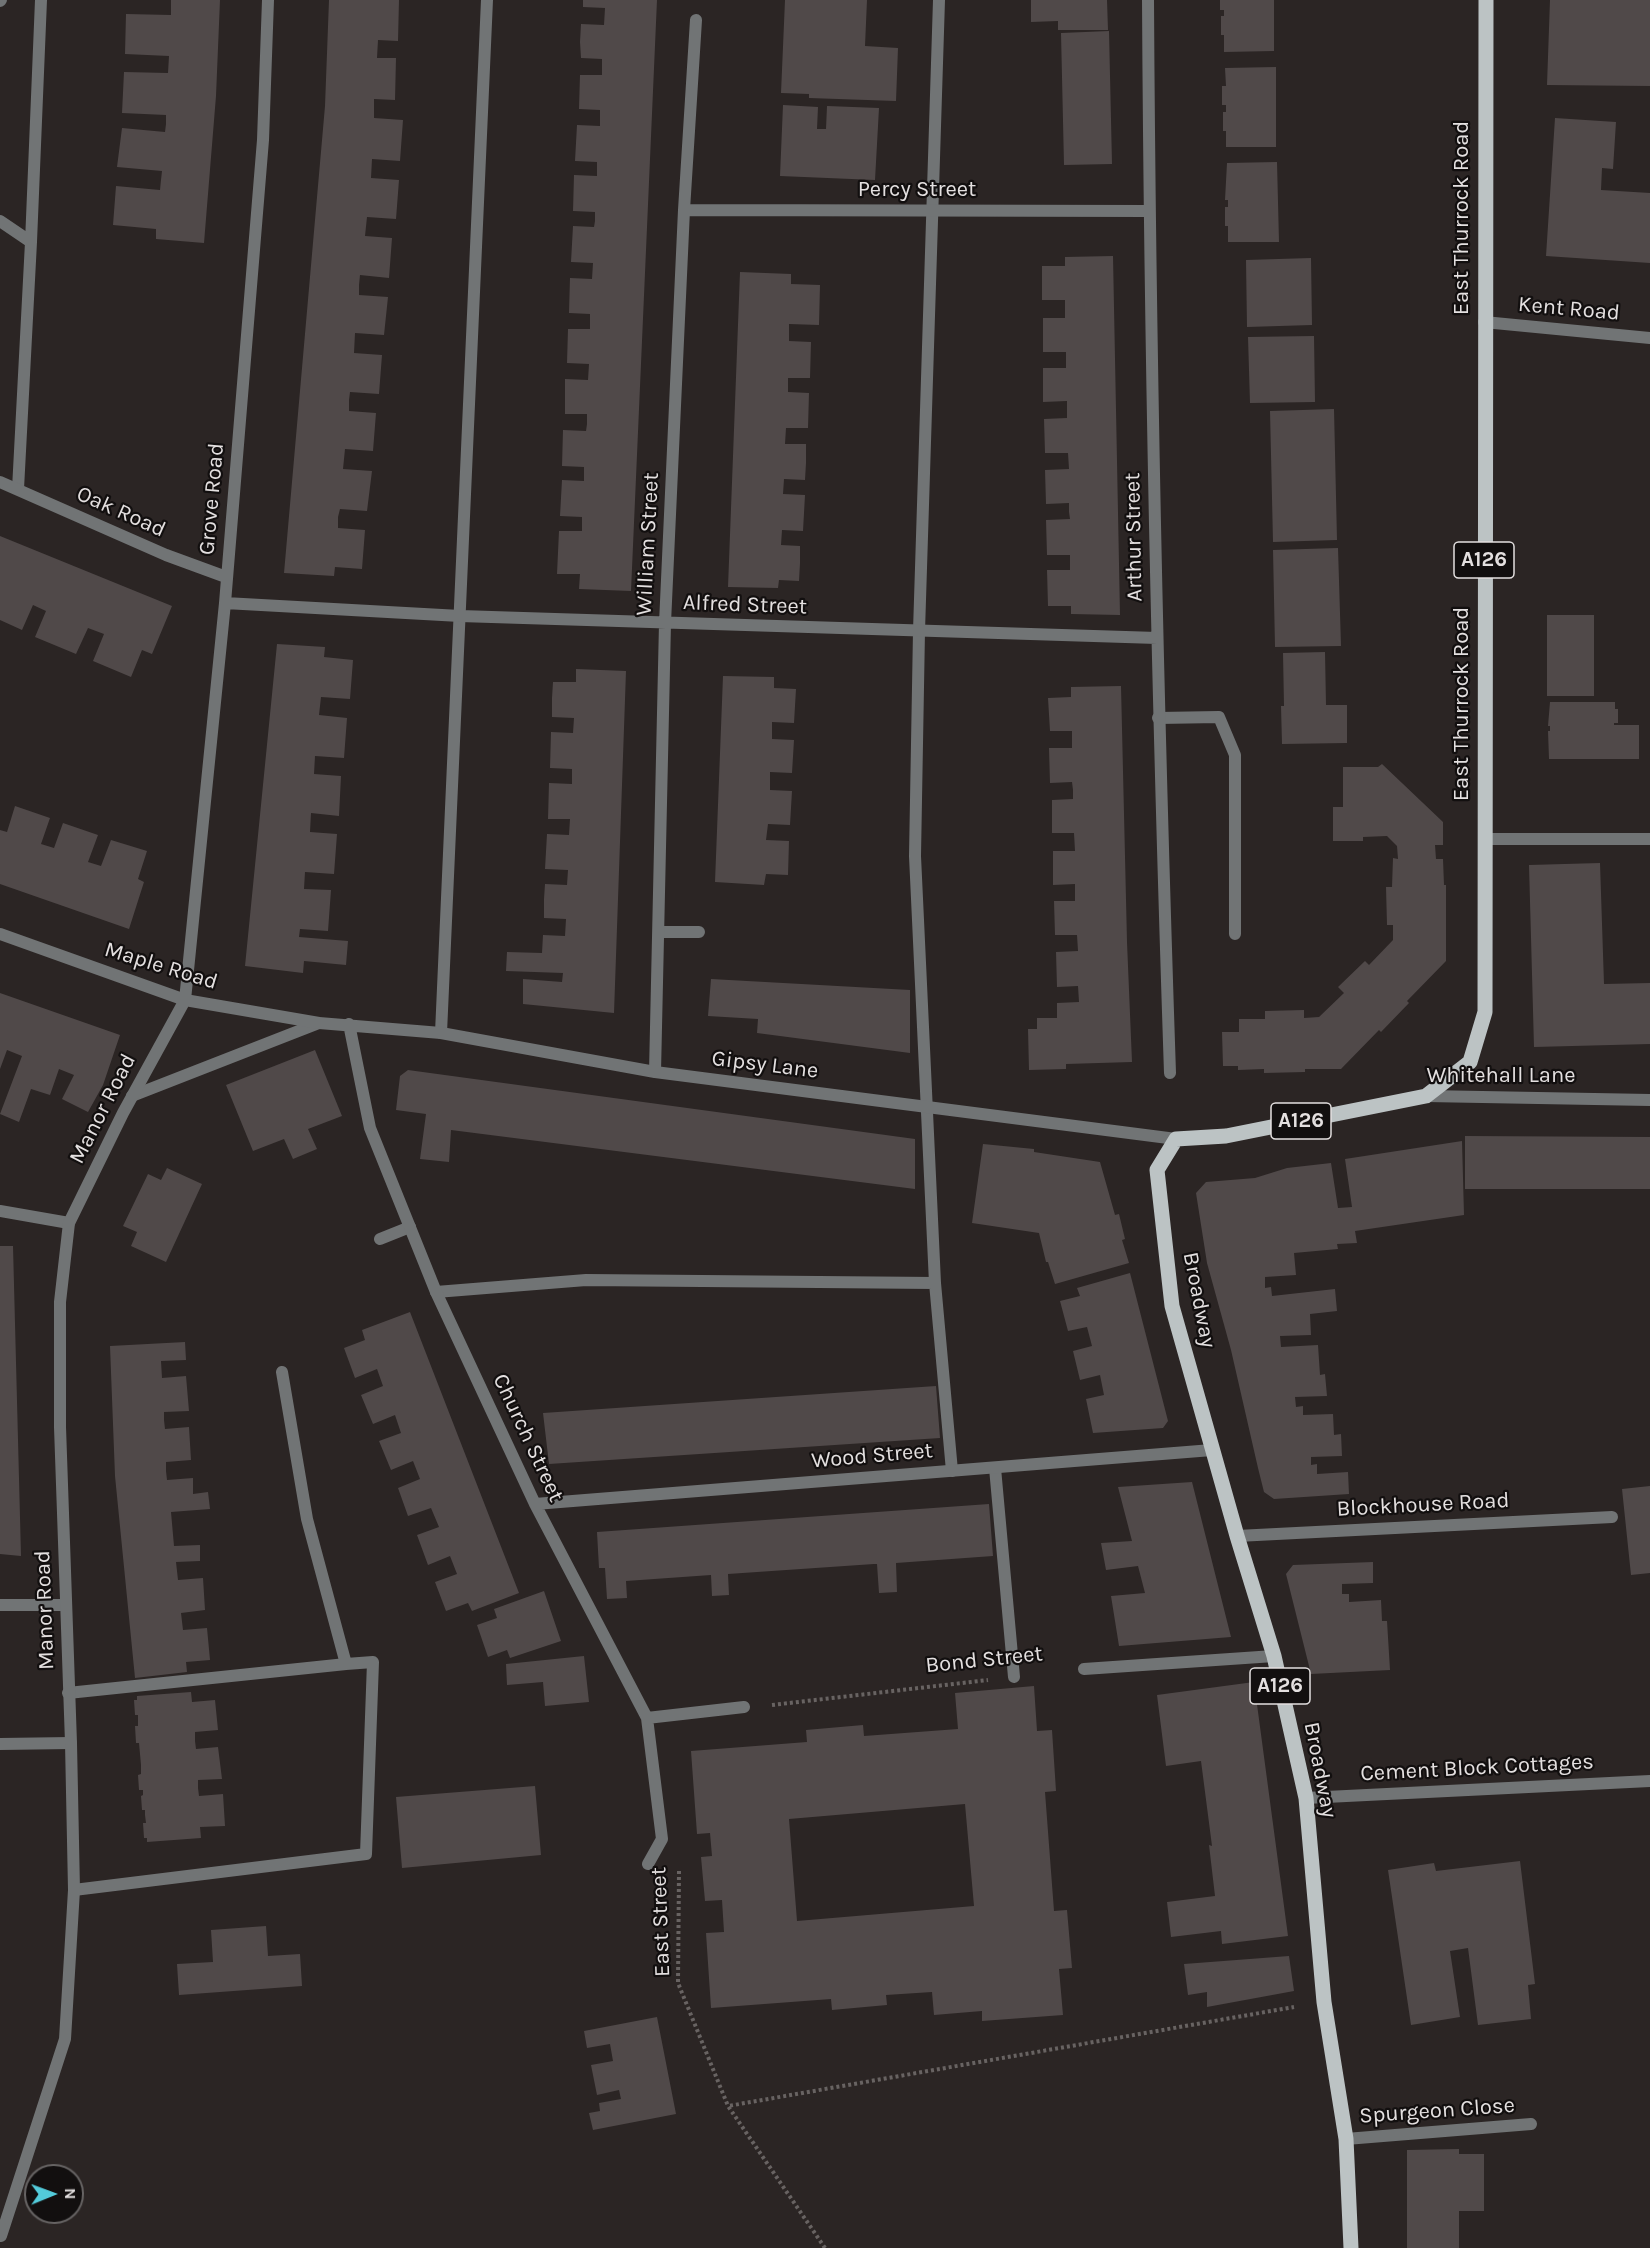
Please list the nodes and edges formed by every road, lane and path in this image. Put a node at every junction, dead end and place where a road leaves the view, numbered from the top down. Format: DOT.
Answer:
graph roads {
  1 [pos="41,0"];
  2 [pos="268,0"];
  3 [pos="487,0"];
  4 [pos="939,0"];
  5 [pos="1148,0"];
  6 [pos="1486,0"];
  7 [pos="696,20"];
  8 [pos="684,210"];
  9 [pos="932,211"];
  10 [pos="1149,211"];
  11 [pos="0,220"];
  12 [pos="31,242"];
  13 [pos="1484,322"];
  14 [pos="1650,338"];
  15 [pos="0,482"];
  16 [pos="18,489"];
  17 [pos="226,577"];
  18 [pos="225,603"];
  19 [pos="460,616"];
  20 [pos="665,623"];
  21 [pos="919,631"];
  22 [pos="1157,638"];
  23 [pos="1158,718"];
  24 [pos="1485,839"];
  25 [pos="1650,839"];
  26 [pos="658,932"];
  27 [pos="699,932"];
  28 [pos="0,934"];
  29 [pos="1235,934"];
  30 [pos="185,1000"];
  31 [pos="319,1023"];
  32 [pos="349,1024"];
  33 [pos="441,1033"];
  34 [pos="655,1072"];
  35 [pos="1170,1073"];
  36 [pos="132,1096"];
  37 [pos="1426,1096"];
  38 [pos="1650,1100"];
  39 [pos="928,1107"];
  40 [pos="1176,1139"];
  41 [pos="0,1211"];
  42 [pos="69,1223"];
  43 [pos="410,1227"];
  44 [pos="380,1239"];
  45 [pos="935,1283"];
  46 [pos="436,1292"];
  47 [pos="282,1372"];
  48 [pos="1212,1450"];
  49 [pos="995,1468"];
  50 [pos="952,1471"];
  51 [pos="536,1504"];
  52 [pos="1612,1517"];
  53 [pos="1237,1536"];
  54 [pos="0,1605"];
  55 [pos="66,1605"];
  56 [pos="1274,1656"];
  57 [pos="346,1664"];
  58 [pos="1084,1670"];
  59 [pos="1014,1677"];
  60 [pos="68,1693"];
  61 [pos="770,1705"];
  62 [pos="744,1707"];
  63 [pos="647,1718"];
  64 [pos="71,1743"];
  65 [pos="0,1744"];
  66 [pos="1650,1781"];
  67 [pos="1306,1798"];
  68 [pos="662,1839"];
  69 [pos="648,1864"];
  70 [pos="74,1890"];
  71 [pos="1324,2001"];
  72 [pos="728,2106"];
  73 [pos="1531,2124"];
  74 [pos="1346,2139"];
  75 [pos="1,2236"];
  76 [pos="825,2248"];
  77 [pos="1351,2248"];
  1 -- 12 [label="street"];
  2 -- 17 [label="street, Grove Road"];
  3 -- 19 [label="street"];
  4 -- 9 [label="street"];
  5 -- 10 [label="street, Arthur Street"];
  6 -- 13 [label="main road, East Thurrock Road / A126"];
  7 -- 8 [label="street, William Street"];
  8 -- 9 [label="street, Percy Street"];
  8 -- 20 [label="street, William Street"];
  9 -- 10 [label="street, Percy Street"];
  9 -- 21 [label="street"];
  10 -- 22 [label="street, Arthur Street"];
  11 -- 12 [label="street"];
  12 -- 16 [label="street"];
  13 -- 14 [label="street, Kent Road"];
  13 -- 24 [label="main road, East Thurrock Road / A126"];
  15 -- 16 [label="street, Oak Road"];
  16 -- 17 [label="street, Oak Road"];
  17 -- 18 [label="street, Grove Road"];
  18 -- 19 [label="street, Alfred Street"];
  18 -- 30 [label="street, Grove Road"];
  19 -- 20 [label="street, Alfred Street"];
  19 -- 33 [label="street"];
  20 -- 21 [label="street, Alfred Street"];
  20 -- 26 [label="street, William Street"];
  21 -- 22 [label="street, Alfred Street"];
  21 -- 39 [label="street"];
  22 -- 23 [label="street, Arthur Street"];
  23 -- 29 [label="street"];
  23 -- 35 [label="street, Arthur Street"];
  24 -- 25 [label="street"];
  24 -- 37 [label="main road, East Thurrock Road / A126"];
  26 -- 27 [label="street"];
  26 -- 34 [label="street, William Street"];
  28 -- 30 [label="street, Maple Road"];
  30 -- 31 [label="street, Maple Road"];
  30 -- 36 [label="street, Manor Road"];
  31 -- 32 [label="street, Maple Road"];
  31 -- 36 [label="street"];
  32 -- 33 [label="street, Gipsy Lane"];
  32 -- 43 [label="street, Church Street"];
  33 -- 34 [label="street, Gipsy Lane"];
  34 -- 39 [label="street, Gipsy Lane"];
  36 -- 42 [label="street, Manor Road"];
  37 -- 38 [label="street, Whitehall Lane"];
  37 -- 40 [label="main road, Whitehall Lane / A126"];
  39 -- 40 [label="street, Gipsy Lane"];
  39 -- 45 [label="street"];
  40 -- 48 [label="main road, Broadway / A126"];
  41 -- 42 [label="street"];
  42 -- 55 [label="street, Manor Road"];
  43 -- 44 [label="street"];
  43 -- 46 [label="street, Church Street"];
  45 -- 46 [label="street"];
  45 -- 50 [label="street"];
  46 -- 51 [label="street, Church Street"];
  47 -- 57 [label="street"];
  48 -- 49 [label="street, Wood Street"];
  48 -- 53 [label="main road, Broadway / A126"];
  49 -- 50 [label="street, Wood Street"];
  49 -- 59 [label="street"];
  50 -- 51 [label="street, Wood Street"];
  51 -- 63 [label="street, Church Street"];
  52 -- 53 [label="street, Blockhouse Road"];
  53 -- 56 [label="main road, Broadway / A126"];
  54 -- 55 [label="street"];
  55 -- 60 [label="street, Manor Road"];
  56 -- 58 [label="street"];
  56 -- 67 [label="main road, Broadway / A126"];
  57 -- 60 [label="street"];
  57 -- 70 [label="street"];
  59 -- 61 [label="path, Bond Street"];
  60 -- 64 [label="street, Manor Road"];
  62 -- 63 [label="street"];
  63 -- 68 [label="street, Church Street"];
  64 -- 65 [label="street"];
  64 -- 70 [label="street, Manor Road"];
  66 -- 67 [label="street, Cement Block Cottages"];
  67 -- 71 [label="main road, Broadway / A126"];
  68 -- 69 [label="street"];
  68 -- 72 [label="path, East Street"];
  70 -- 75 [label="street, Manor Road"];
  71 -- 72 [label="path"];
  71 -- 74 [label="main road, Broadway / A126"];
  72 -- 76 [label="path, East Street"];
  73 -- 74 [label="street, Spurgeon Close"];
  74 -- 77 [label="main road, Broadway / A126"];
}
